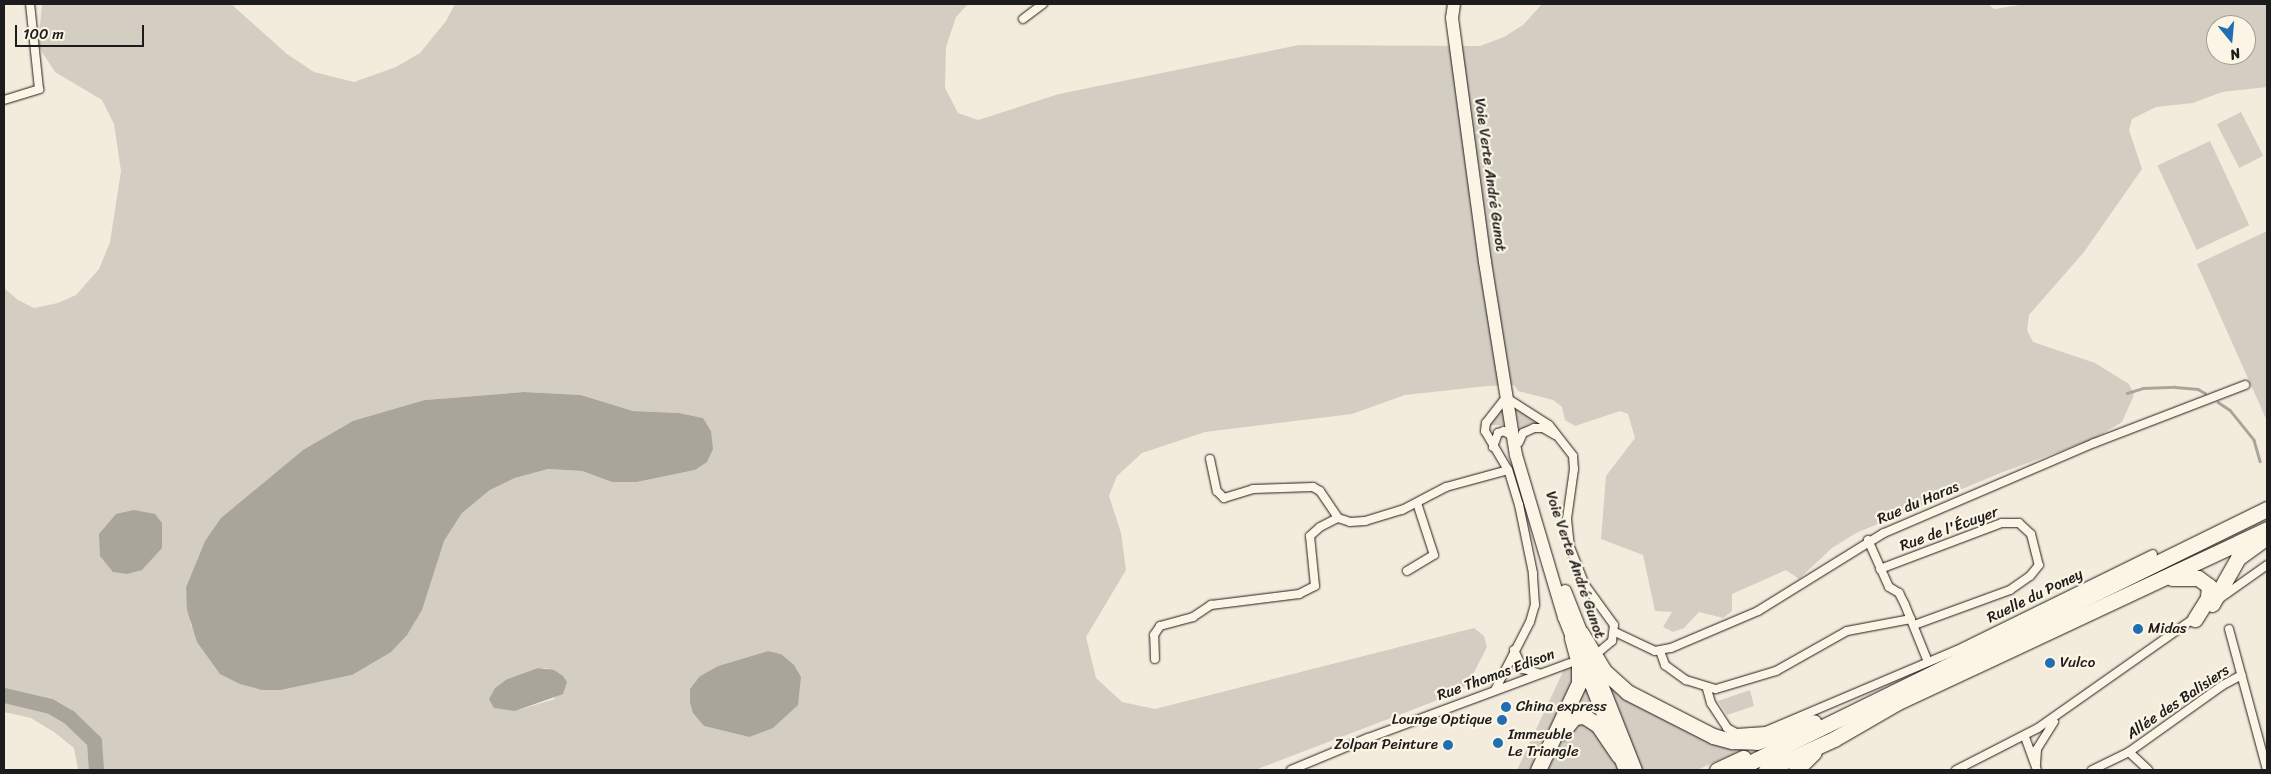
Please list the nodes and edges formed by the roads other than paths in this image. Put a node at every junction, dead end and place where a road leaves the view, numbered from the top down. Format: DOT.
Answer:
graph roads {
  1 [pos="30,4"];
  2 [pos="1042,4"];
  3 [pos="1446,4"];
  4 [pos="1454,4"];
  5 [pos="1023,18"];
  6 [pos="1452,18"];
  7 [pos="4,100"];
  8 [pos="2245,385"];
  9 [pos="1507,400"];
  10 [pos="1515,439"];
  11 [pos="1562,440"];
  12 [pos="1493,447"];
  13 [pos="1210,459"];
  14 [pos="1517,468"];
  15 [pos="1417,503"];
  16 [pos="2267,509"];
  17 [pos="1338,518"];
  18 [pos="2267,529"];
  19 [pos="2267,537"];
  20 [pos="1868,540"];
  21 [pos="2153,554"];
  22 [pos="2267,565"];
  23 [pos="1880,569"];
  24 [pos="1406,571"];
  25 [pos="2149,586"];
  26 [pos="2212,604"];
  27 [pos="2195,619"];
  28 [pos="1912,622"];
  29 [pos="2229,629"];
  30 [pos="1615,632"];
  31 [pos="1576,636"];
  32 [pos="1514,650"];
  33 [pos="1600,651"];
  34 [pos="1660,651"];
  35 [pos="1972,652"];
  36 [pos="1155,660"];
  37 [pos="1928,662"];
  38 [pos="1570,663"];
  39 [pos="1542,673"];
  40 [pos="2242,675"];
  41 [pos="1706,689"];
  42 [pos="1495,690"];
  43 [pos="2074,703"];
  44 [pos="1825,719"];
  45 [pos="2025,737"];
  46 [pos="1822,744"];
  47 [pos="2129,752"];
  48 [pos="1619,756"];
  49 [pos="2036,767"];
  50 [pos="1291,770"];
  51 [pos="1538,770"];
  52 [pos="1548,770"];
  53 [pos="1625,770"];
  54 [pos="1636,770"];
  55 [pos="1717,770"];
  56 [pos="1735,770"];
  57 [pos="1766,770"];
  58 [pos="1796,770"];
  59 [pos="1956,770"];
  60 [pos="2092,770"];
  61 [pos="2148,770"];
  62 [pos="2267,770"];
  1 -- 7 [label="street"];
  2 -- 5 [label="street"];
  3 -- 6 [label="main road, Voie Verte André Gunot"];
  4 -- 6 [label="main road, Voie Verte André Gunot"];
  6 -- 9 [label="main road, Voie Verte André Gunot"];
  8 -- 20 [label="street, Rue du Haras"];
  9 -- 10 [label="main road, Voie Verte André Gunot"];
  9 -- 11 [label="street"];
  9 -- 12 [label="street"];
  10 -- 11 [label="street"];
  10 -- 12 [label="street"];
  10 -- 14 [label="main road, Voie Verte André Gunot"];
  11 -- 30 [label="street"];
  12 -- 14 [label="street"];
  13 -- 17 [label="street"];
  14 -- 15 [label="street"];
  14 -- 31 [label="main road, Voie Verte André Gunot"];
  14 -- 32 [label="street"];
  15 -- 17 [label="street"];
  15 -- 24 [label="street"];
  16 -- 35 [label="highway"];
  17 -- 36 [label="street"];
  18 -- 25 [label="highway"];
  19 -- 26 [label="highway"];
  20 -- 23 [label="street"];
  20 -- 34 [label="street, Rue du Haras"];
  21 -- 37 [label="street, Ruelle du Poney"];
  22 -- 26 [label="street"];
  23 -- 28 [label="street"];
  23 -- 28 [label="street, Rue de l'Écuyer"];
  25 -- 27 [label="highway"];
  25 -- 46 [label="highway"];
  26 -- 27 [label="street"];
  27 -- 43 [label="street"];
  28 -- 37 [label="street"];
  28 -- 41 [label="street"];
  29 -- 40 [label="street, Allée des Balisiers"];
  30 -- 33 [label="street"];
  30 -- 34 [label="street"];
  31 -- 44 [label="highway"];
  31 -- 48 [label="main road, Voie Verte André Gunot"];
  31 -- 51 [label="highway"];
  31 -- 54 [label="main road, Voie Verte André Gunot"];
  32 -- 39 [label="street"];
  32 -- 42 [label="street"];
  34 -- 41 [label="street"];
  35 -- 44 [label="highway"];
  35 -- 56 [label="highway"];
  37 -- 41 [label="street, Ruelle du Poney"];
  38 -- 39 [label="street, Rue Thomas Edison"];
  39 -- 42 [label="street, Rue Thomas Edison"];
  40 -- 47 [label="street, Allée des Balisiers"];
  40 -- 62 [label="street, Allée des Balisiers"];
  42 -- 50 [label="street, Rue Thomas Edison"];
  43 -- 45 [label="street"];
  43 -- 49 [label="street"];
  44 -- 55 [label="highway"];
  45 -- 49 [label="street"];
  45 -- 59 [label="street"];
  46 -- 57 [label="highway"];
  46 -- 58 [label="highway"];
  47 -- 60 [label="street, Allée des Balisiers"];
  47 -- 61 [label="street"];
  48 -- 52 [label="highway"];
  48 -- 53 [label="main road, Voie Verte André Gunot"];
}
